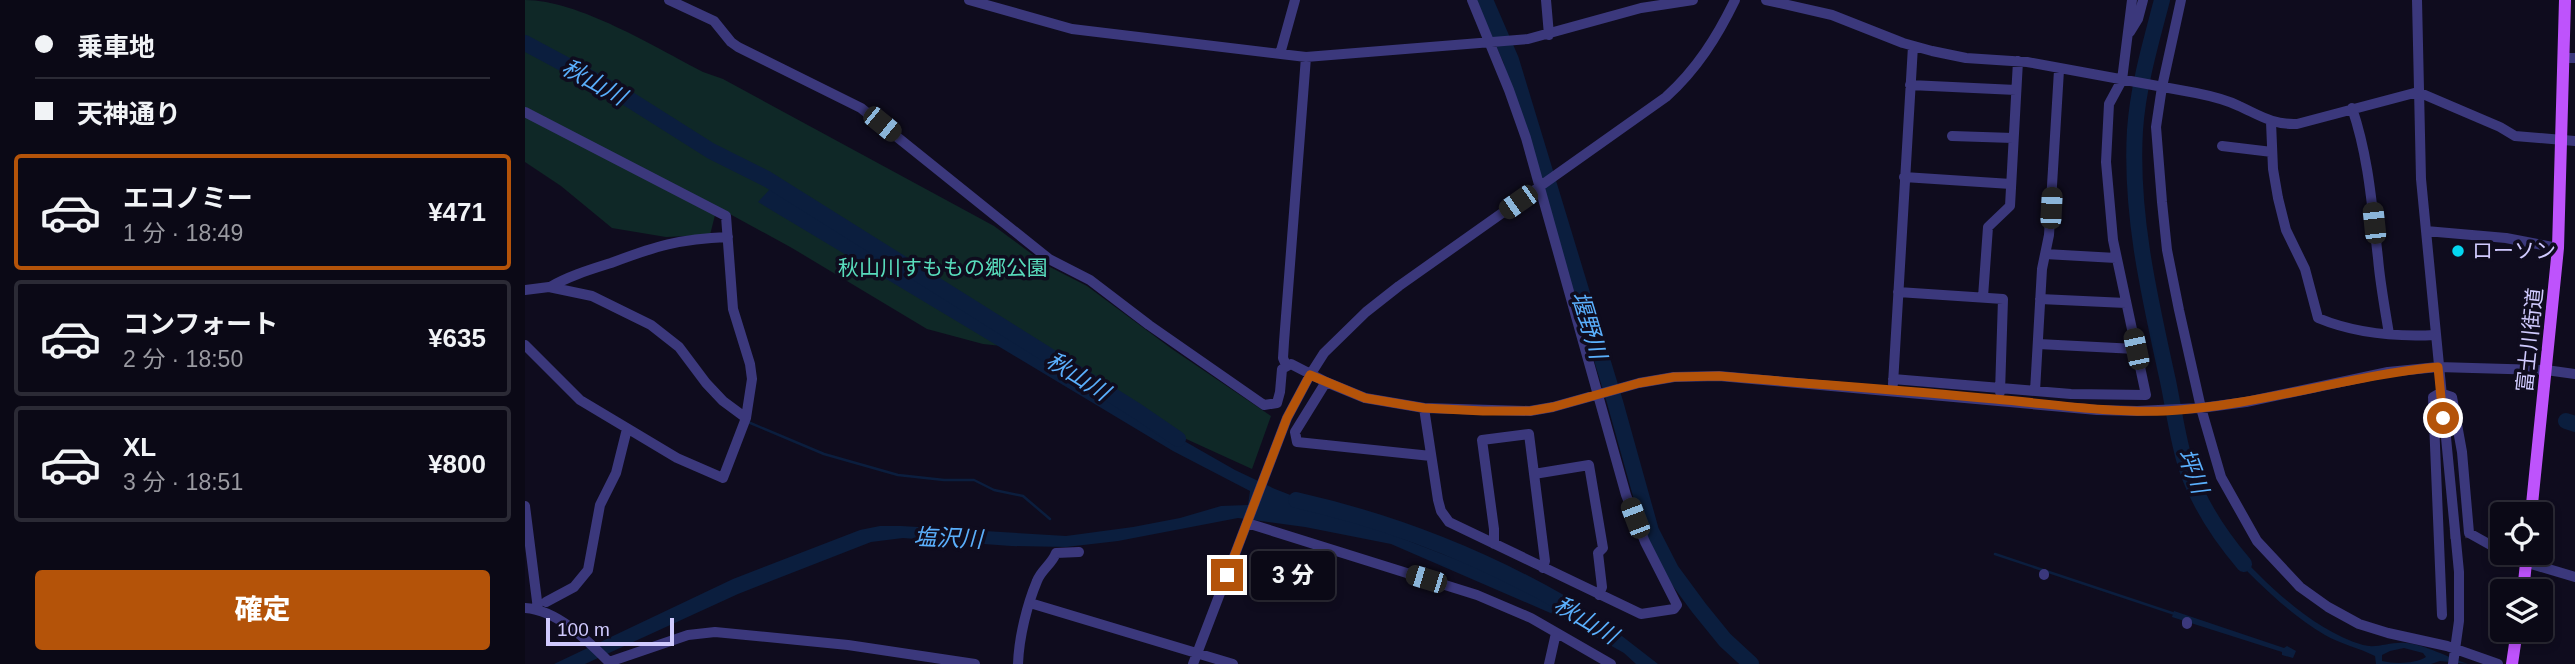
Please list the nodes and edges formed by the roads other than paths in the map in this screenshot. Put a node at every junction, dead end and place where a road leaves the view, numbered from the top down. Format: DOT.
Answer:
graph roads {
  1 [pos="669,0"];
  2 [pos="969,0"];
  3 [pos="1294,0"];
  4 [pos="1472,0"];
  5 [pos="1546,0"];
  6 [pos="1693,0"];
  7 [pos="1735,0"];
  8 [pos="1766,0"];
  9 [pos="2132,0"];
  10 [pos="2143,0"];
  11 [pos="2181,0"];
  12 [pos="2417,0"];
  13 [pos="2564,0"];
  14 [pos="996,4"];
  15 [pos="1549,35"];
  16 [pos="2128,35"];
  17 [pos="1492,42"];
  18 [pos="1913,46"];
  19 [pos="1280,54"];
  20 [pos="1306,57"];
  21 [pos="2570,58"];
  22 [pos="2018,61"];
  23 [pos="2059,70"];
  24 [pos="2122,80"];
  25 [pos="1910,85"];
  26 [pos="2159,87"];
  27 [pos="2016,90"];
  28 [pos="2418,92"];
  29 [pos="2352,108"];
  30 [pos="525,112"];
  31 [pos="2271,122"];
  32 [pos="1952,135"];
  33 [pos="2014,138"];
  34 [pos="2569,141"];
  35 [pos="2222,146"];
  36 [pos="2273,152"];
  37 [pos="1904,177"];
  38 [pos="2011,184"];
  39 [pos="1540,186"];
  40 [pos="2425,231"];
  41 [pos="728,237"];
  42 [pos="2558,248"];
  43 [pos="2045,254"];
  44 [pos="2116,258"];
  45 [pos="549,287"];
  46 [pos="525,290"];
  47 [pos="1898,292"];
  48 [pos="1983,297"];
  49 [pos="2040,299"];
  50 [pos="2126,303"];
  51 [pos="2389,334"];
  52 [pos="2435,335"];
  53 [pos="2038,344"];
  54 [pos="525,345"];
  55 [pos="2136,349"];
  56 [pos="1286,365"];
  57 [pos="2438,367"];
  58 [pos="2546,370"];
  59 [pos="2575,374"];
  60 [pos="1310,375"];
  61 [pos="1893,379"];
  62 [pos="1326,382"];
  63 [pos="2000,387"];
  64 [pos="1892,390"];
  65 [pos="2035,391"];
  66 [pos="2440,393"];
  67 [pos="1599,394"];
  68 [pos="1999,399"];
  69 [pos="1424,408"];
  70 [pos="2201,408"];
  71 [pos="746,418"];
  72 [pos="627,429"];
  73 [pos="1431,456"];
  74 [pos="1534,474"];
  75 [pos="2533,502"];
  76 [pos="525,506"];
  77 [pos="1247,523"];
  78 [pos="1494,544"];
  79 [pos="2490,544"];
  80 [pos="1079,552"];
  81 [pos="2546,565"];
  82 [pos="1543,568"];
  83 [pos="2575,577"];
  84 [pos="535,583"];
  85 [pos="1599,595"];
  86 [pos="525,598"];
  87 [pos="1030,603"];
  88 [pos="542,605"];
  89 [pos="525,608"];
  90 [pos="2442,615"];
  91 [pos="1556,632"];
  92 [pos="2515,642"];
  93 [pos="2455,649"];
  94 [pos="1197,651"];
  95 [pos="608,662"];
  96 [pos="975,664"];
  97 [pos="1018,664"];
  98 [pos="1192,664"];
  99 [pos="1233,664"];
  100 [pos="1549,664"];
  101 [pos="1611,664"];
  102 [pos="2453,664"];
  103 [pos="2498,664"];
  104 [pos="2512,664"];
  1 -- 56 [label="street"];
  2 -- 14 [label="street"];
  3 -- 19 [label="street"];
  4 -- 17 [label="street"];
  5 -- 15 [label="street"];
  6 -- 15 [label="street"];
  7 -- 39 [label="street"];
  8 -- 18 [label="street"];
  9 -- 16 [label="street"];
  10 -- 16 [label="street"];
  11 -- 26 [label="street"];
  12 -- 28 [label="street"];
  13 -- 21 [label="main road, 富士川街道"];
  14 -- 19 [label="street"];
  15 -- 17 [label="street"];
  16 -- 24 [label="street"];
  17 -- 20 [label="street"];
  17 -- 39 [label="street"];
  18 -- 22 [label="street"];
  18 -- 25 [label="street"];
  19 -- 20 [label="street"];
  20 -- 56 [label="street"];
  21 -- 34 [label="main road, 富士川街道"];
  22 -- 23 [label="street"];
  22 -- 27 [label="street"];
  23 -- 24 [label="street"];
  23 -- 43 [label="street"];
  24 -- 26 [label="street"];
  24 -- 44 [label="street"];
  25 -- 27 [label="street"];
  25 -- 37 [label="street"];
  26 -- 31 [label="street"];
  26 -- 70 [label="street"];
  27 -- 33 [label="street"];
  28 -- 29 [label="street"];
  28 -- 34 [label="street"];
  28 -- 40 [label="street"];
  29 -- 31 [label="street"];
  29 -- 51 [label="street"];
  30 -- 41 [label="street"];
  31 -- 36 [label="street"];
  32 -- 33 [label="street"];
  33 -- 38 [label="street"];
  34 -- 42 [label="main road, 富士川街道"];
  35 -- 36 [label="street"];
  36 -- 51 [label="street"];
  37 -- 38 [label="street"];
  37 -- 47 [label="street"];
  38 -- 48 [label="street"];
  39 -- 60 [label="street"];
  39 -- 67 [label="street"];
  40 -- 42 [label="street"];
  40 -- 52 [label="street"];
  41 -- 45 [label="street"];
  41 -- 71 [label="street"];
  42 -- 58 [label="main road, 富士川街道"];
  43 -- 44 [label="street"];
  43 -- 49 [label="street"];
  44 -- 50 [label="street"];
  45 -- 46 [label="street"];
  45 -- 71 [label="street"];
  47 -- 48 [label="street"];
  47 -- 61 [label="street"];
  48 -- 63 [label="street"];
  49 -- 50 [label="street"];
  49 -- 53 [label="street"];
  50 -- 55 [label="street"];
  51 -- 52 [label="street"];
  52 -- 57 [label="street"];
  53 -- 55 [label="street"];
  53 -- 65 [label="street"];
  54 -- 72 [label="street"];
  55 -- 65 [label="street"];
  56 -- 60 [label="street"];
  57 -- 58 [label="street"];
  57 -- 66 [label="street"];
  57 -- 70 [label="street"];
  58 -- 59 [label="street"];
  58 -- 75 [label="main road, 富士川街道"];
  60 -- 62 [label="street"];
  60 -- 77 [label="street"];
  61 -- 63 [label="street"];
  61 -- 64 [label="street"];
  62 -- 69 [label="street"];
  62 -- 73 [label="street"];
  63 -- 65 [label="street"];
  63 -- 68 [label="street"];
  64 -- 67 [label="street"];
  64 -- 68 [label="street"];
  66 -- 79 [label="street"];
  66 -- 90 [label="street"];
  66 -- 93 [label="street"];
  67 -- 69 [label="street"];
  67 -- 85 [label="street"];
  68 -- 70 [label="street"];
  69 -- 73 [label="street"];
  70 -- 93 [label="street"];
  71 -- 72 [label="street"];
  72 -- 88 [label="street"];
  73 -- 78 [label="street"];
  74 -- 78 [label="street"];
  74 -- 82 [label="street"];
  74 -- 85 [label="street"];
  76 -- 84 [label="street"];
  77 -- 91 [label="street"];
  77 -- 94 [label="street"];
  78 -- 82 [label="street"];
  80 -- 87 [label="street"];
  81 -- 83 [label="street"];
  82 -- 85 [label="street"];
  84 -- 86 [label="street"];
  84 -- 88 [label="street"];
  87 -- 94 [label="street"];
  87 -- 97 [label="street"];
  88 -- 89 [label="street"];
  88 -- 95 [label="street"];
  91 -- 100 [label="street"];
  91 -- 101 [label="street"];
  92 -- 104 [label="main road"];
  93 -- 102 [label="street"];
  93 -- 103 [label="street"];
  94 -- 98 [label="street"];
  94 -- 99 [label="street"];
  95 -- 96 [label="street"];
}
